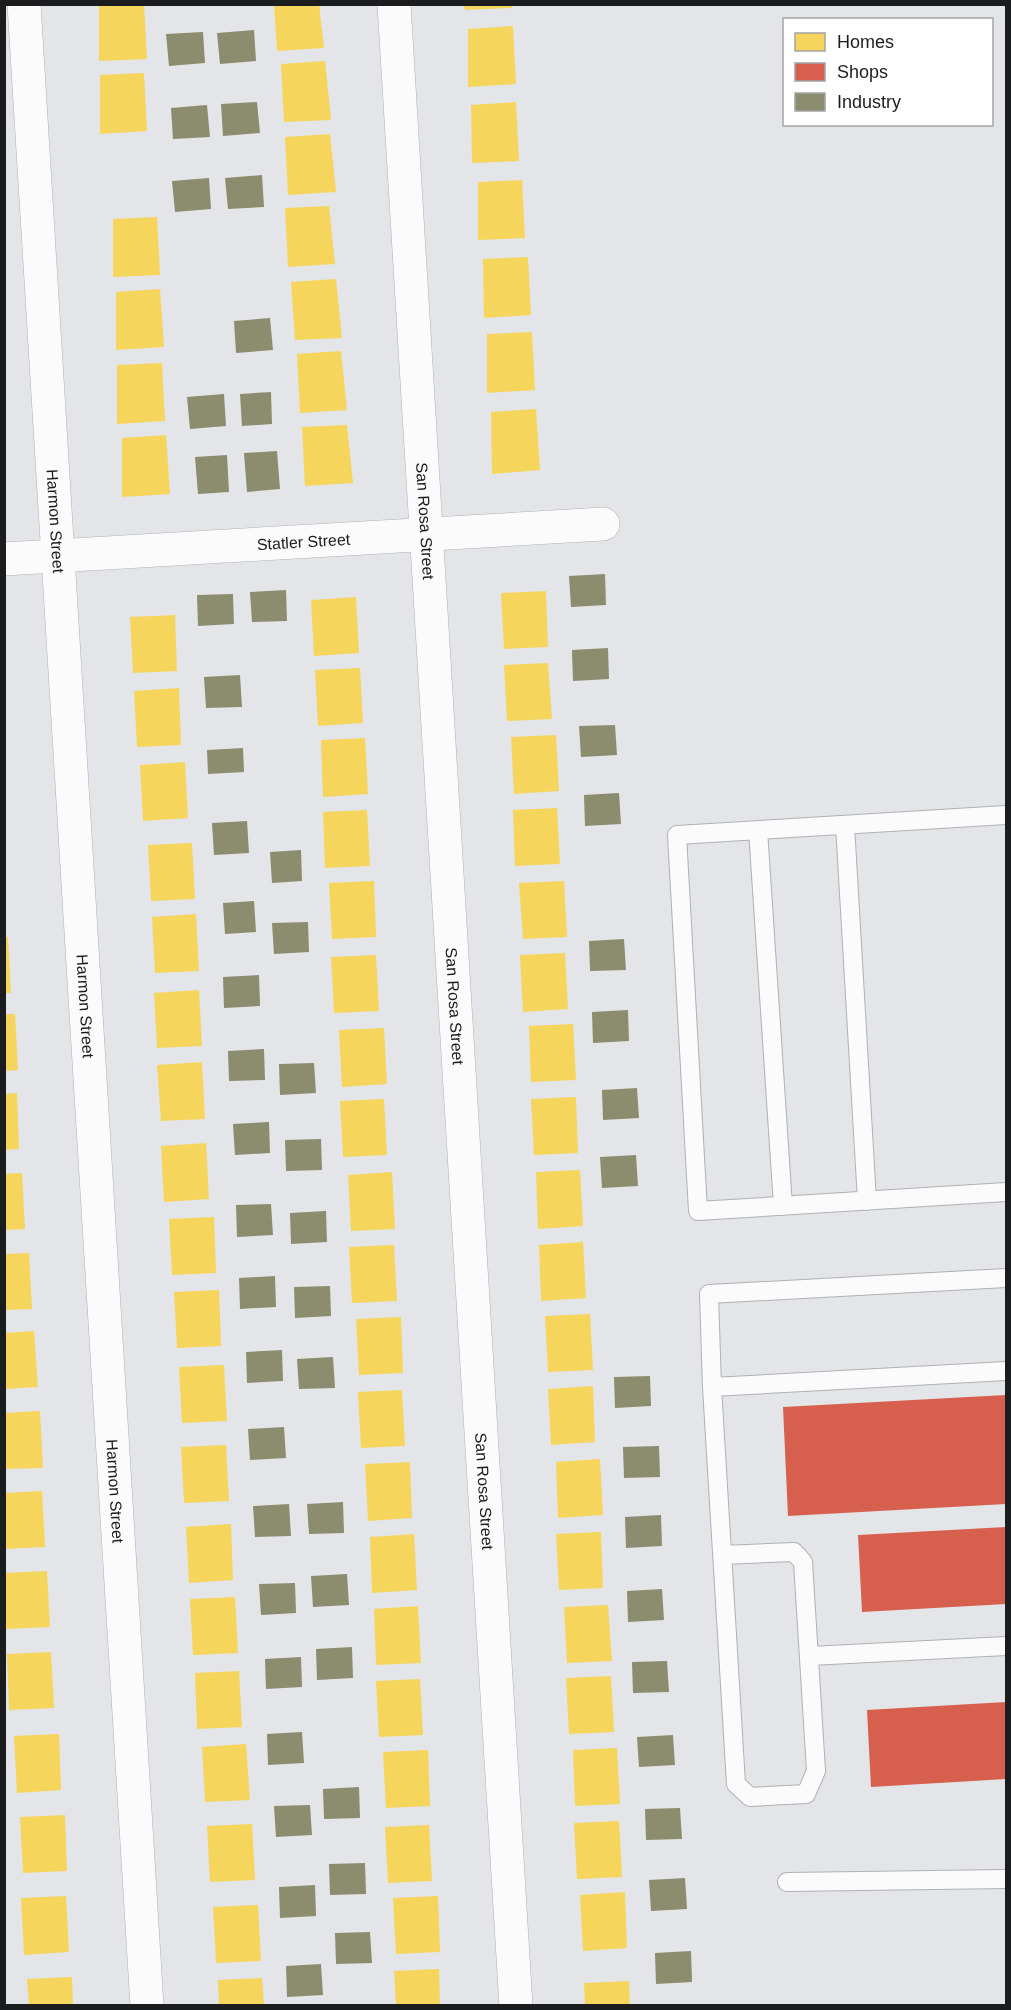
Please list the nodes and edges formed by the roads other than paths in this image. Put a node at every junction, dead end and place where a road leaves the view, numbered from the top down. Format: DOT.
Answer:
graph roads {
  1 [pos="24,4"];
  2 [pos="394,4"];
  3 [pos="603,524"];
  4 [pos="426,535"];
  5 [pos="58,555"];
  6 [pos="4,559"];
  7 [pos="1006,815"];
  8 [pos="844,825"];
  9 [pos="758,830"];
  10 [pos="1006,1192"];
  11 [pos="867,1201"];
  12 [pos="783,1206"];
  13 [pos="1006,1278"];
  14 [pos="1006,1371"];
  15 [pos="712,1387"];
  16 [pos="723,1555"];
  17 [pos="1006,1646"];
  18 [pos="810,1656"];
  19 [pos="1006,1879"];
  20 [pos="787,1882"];
  21 [pos="147,2006"];
  22 [pos="516,2006"];
  1 -- 5 [label="street, Harmon Street"];
  2 -- 4 [label="street, San Rosa Street"];
  3 -- 4 [label="street, Statler Street"];
  4 -- 5 [label="street, Statler Street"];
  4 -- 22 [label="street, San Rosa Street"];
  5 -- 6 [label="street, Statler Street"];
  5 -- 21 [label="street, Harmon Street"];
  7 -- 8 [label="lane"];
  8 -- 9 [label="lane"];
  8 -- 11 [label="lane"];
  9 -- 12 [label="lane"];
  9 -- 12 [label="lane"];
  10 -- 11 [label="lane"];
  11 -- 12 [label="lane"];
  13 -- 15 [label="lane"];
  14 -- 15 [label="lane"];
  15 -- 16 [label="lane"];
  16 -- 18 [label="lane"];
  16 -- 18 [label="lane"];
  17 -- 18 [label="lane"];
  19 -- 20 [label="lane"];
}
